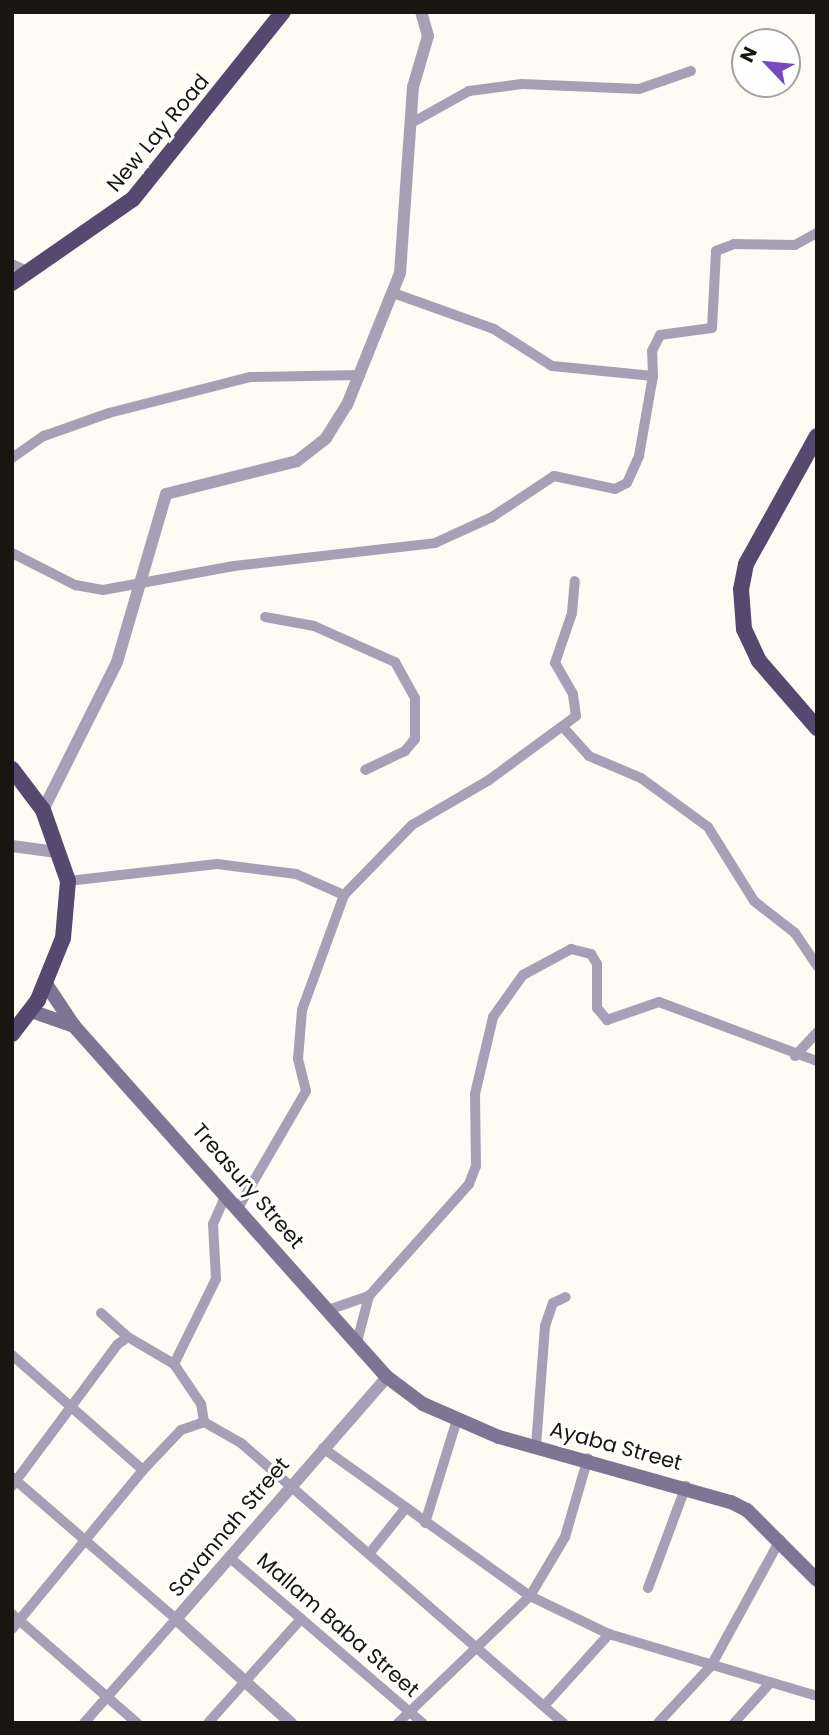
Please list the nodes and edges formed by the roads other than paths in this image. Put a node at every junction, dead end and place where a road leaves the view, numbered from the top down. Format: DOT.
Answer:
graph roads {
  1 [pos="283,12"];
  2 [pos="421,12"];
  3 [pos="691,71"];
  4 [pos="415,121"];
  5 [pos="817,233"];
  6 [pos="12,264"];
  7 [pos="29,272"];
  8 [pos="12,284"];
  9 [pos="396,294"];
  10 [pos="360,374"];
  11 [pos="653,376"];
  12 [pos="817,436"];
  13 [pos="12,458"];
  14 [pos="12,553"];
  15 [pos="143,580"];
  16 [pos="575,581"];
  17 [pos="265,617"];
  18 [pos="563,727"];
  19 [pos="817,728"];
  20 [pos="12,769"];
  21 [pos="365,771"];
  22 [pos="43,810"];
  23 [pos="12,846"];
  24 [pos="57,852"];
  25 [pos="68,881"];
  26 [pos="344,895"];
  27 [pos="817,966"];
  28 [pos="46,984"];
  29 [pos="32,1011"];
  30 [pos="74,1026"];
  31 [pos="817,1032"];
  32 [pos="12,1034"];
  33 [pos="795,1056"];
  34 [pos="817,1061"];
  35 [pos="226,1195"];
  36 [pos="238,1209"];
  37 [pos="369,1296"];
  38 [pos="566,1297"];
  39 [pos="328,1310"];
  40 [pos="101,1313"];
  41 [pos="128,1337"];
  42 [pos="357,1342"];
  43 [pos="12,1355"];
  44 [pos="174,1364"];
  45 [pos="387,1377"];
  46 [pos="68,1408"];
  47 [pos="204,1422"];
  48 [pos="456,1423"];
  49 [pos="536,1446"];
  50 [pos="323,1448"];
  51 [pos="589,1458"];
  52 [pos="143,1469"];
  53 [pos="14,1481"];
  54 [pos="290,1484"];
  55 [pos="686,1486"];
  56 [pos="404,1510"];
  57 [pos="425,1523"];
  58 [pos="81,1539"];
  59 [pos="780,1540"];
  60 [pos="369,1553"];
  61 [pos="229,1557"];
  62 [pos="817,1580"];
  63 [pos="648,1588"];
  64 [pos="530,1596"];
  65 [pos="16,1617"];
  66 [pos="176,1619"];
  67 [pos="302,1619"];
  68 [pos="12,1629"];
  69 [pos="609,1634"];
  70 [pos="475,1647"];
  71 [pos="711,1666"];
  72 [pos="246,1683"];
  73 [pos="770,1683"];
  74 [pos="106,1695"];
  75 [pos="817,1696"];
  76 [pos="544,1706"];
  77 [pos="408,1710"];
  78 [pos="84,1723"];
  79 [pos="137,1723"];
  80 [pos="208,1723"];
  81 [pos="291,1723"];
  82 [pos="398,1723"];
  83 [pos="423,1723"];
  84 [pos="563,1723"];
  85 [pos="658,1723"];
  86 [pos="734,1723"];
  1 -- 7 [label="highway, New Lay Road"];
  2 -- 4 [label="street"];
  3 -- 4 [label="street"];
  4 -- 9 [label="street"];
  5 -- 11 [label="street"];
  6 -- 7 [label="street"];
  7 -- 8 [label="highway, New Lay Road"];
  9 -- 10 [label="street"];
  9 -- 11 [label="street"];
  10 -- 13 [label="street"];
  10 -- 15 [label="street"];
  11 -- 15 [label="street"];
  12 -- 19 [label="highway"];
  14 -- 15 [label="street"];
  15 -- 22 [label="street"];
  16 -- 18 [label="street"];
  17 -- 21 [label="street"];
  18 -- 26 [label="street"];
  18 -- 27 [label="street"];
  20 -- 22 [label="highway"];
  22 -- 24 [label="highway"];
  23 -- 24 [label="street"];
  24 -- 25 [label="highway"];
  25 -- 26 [label="street"];
  25 -- 28 [label="highway"];
  26 -- 36 [label="street"];
  28 -- 29 [label="highway"];
  28 -- 30 [label="main road, Treasury Street"];
  29 -- 30 [label="main road, Treasury Street"];
  29 -- 32 [label="highway"];
  30 -- 35 [label="main road, Treasury Street"];
  31 -- 33 [label="street"];
  33 -- 34 [label="street"];
  33 -- 37 [label="street"];
  35 -- 36 [label="main road, Treasury Street"];
  35 -- 44 [label="street"];
  36 -- 39 [label="main road, Treasury Street"];
  37 -- 39 [label="street"];
  37 -- 42 [label="street"];
  38 -- 49 [label="street"];
  39 -- 42 [label="main road, Treasury Street"];
  40 -- 41 [label="street"];
  41 -- 44 [label="street"];
  41 -- 46 [label="street"];
  42 -- 45 [label="main road, Treasury Street"];
  43 -- 46 [label="street"];
  44 -- 47 [label="street"];
  45 -- 48 [label="main road, Ayaba Street"];
  45 -- 50 [label="street, Savannah Street"];
  46 -- 52 [label="street"];
  46 -- 53 [label="street"];
  47 -- 52 [label="street"];
  47 -- 54 [label="street"];
  48 -- 49 [label="main road, Ayaba Street"];
  48 -- 57 [label="street"];
  49 -- 51 [label="main road, Ayaba Street"];
  50 -- 54 [label="street, Savannah Street"];
  50 -- 56 [label="street"];
  51 -- 55 [label="main road, Ayaba Street"];
  51 -- 64 [label="street"];
  52 -- 58 [label="street"];
  53 -- 58 [label="street"];
  54 -- 60 [label="street"];
  54 -- 61 [label="street, Savannah Street"];
  55 -- 59 [label="main road, Ayaba Street"];
  55 -- 63 [label="street"];
  56 -- 57 [label="street"];
  56 -- 60 [label="street"];
  57 -- 64 [label="street"];
  58 -- 65 [label="street"];
  58 -- 66 [label="street"];
  59 -- 62 [label="main road, Ayaba Street"];
  59 -- 71 [label="street"];
  60 -- 70 [label="street"];
  61 -- 66 [label="street, Savannah Street"];
  61 -- 67 [label="street, Mallam Baba Street"];
  64 -- 69 [label="street"];
  64 -- 70 [label="street"];
  65 -- 68 [label="street"];
  65 -- 74 [label="street"];
  66 -- 72 [label="street, Savannah Street"];
  66 -- 74 [label="street"];
  67 -- 72 [label="street"];
  67 -- 77 [label="street, Mallam Baba Street"];
  69 -- 71 [label="street"];
  69 -- 76 [label="street"];
  70 -- 76 [label="street"];
  70 -- 77 [label="street"];
  71 -- 73 [label="street"];
  71 -- 85 [label="street"];
  72 -- 80 [label="street"];
  72 -- 81 [label="street, Savannah Street"];
  73 -- 75 [label="street"];
  73 -- 86 [label="street"];
  74 -- 78 [label="street"];
  74 -- 79 [label="street"];
  76 -- 84 [label="street"];
  77 -- 82 [label="street"];
  77 -- 83 [label="street, Mallam Baba Street"];
}
